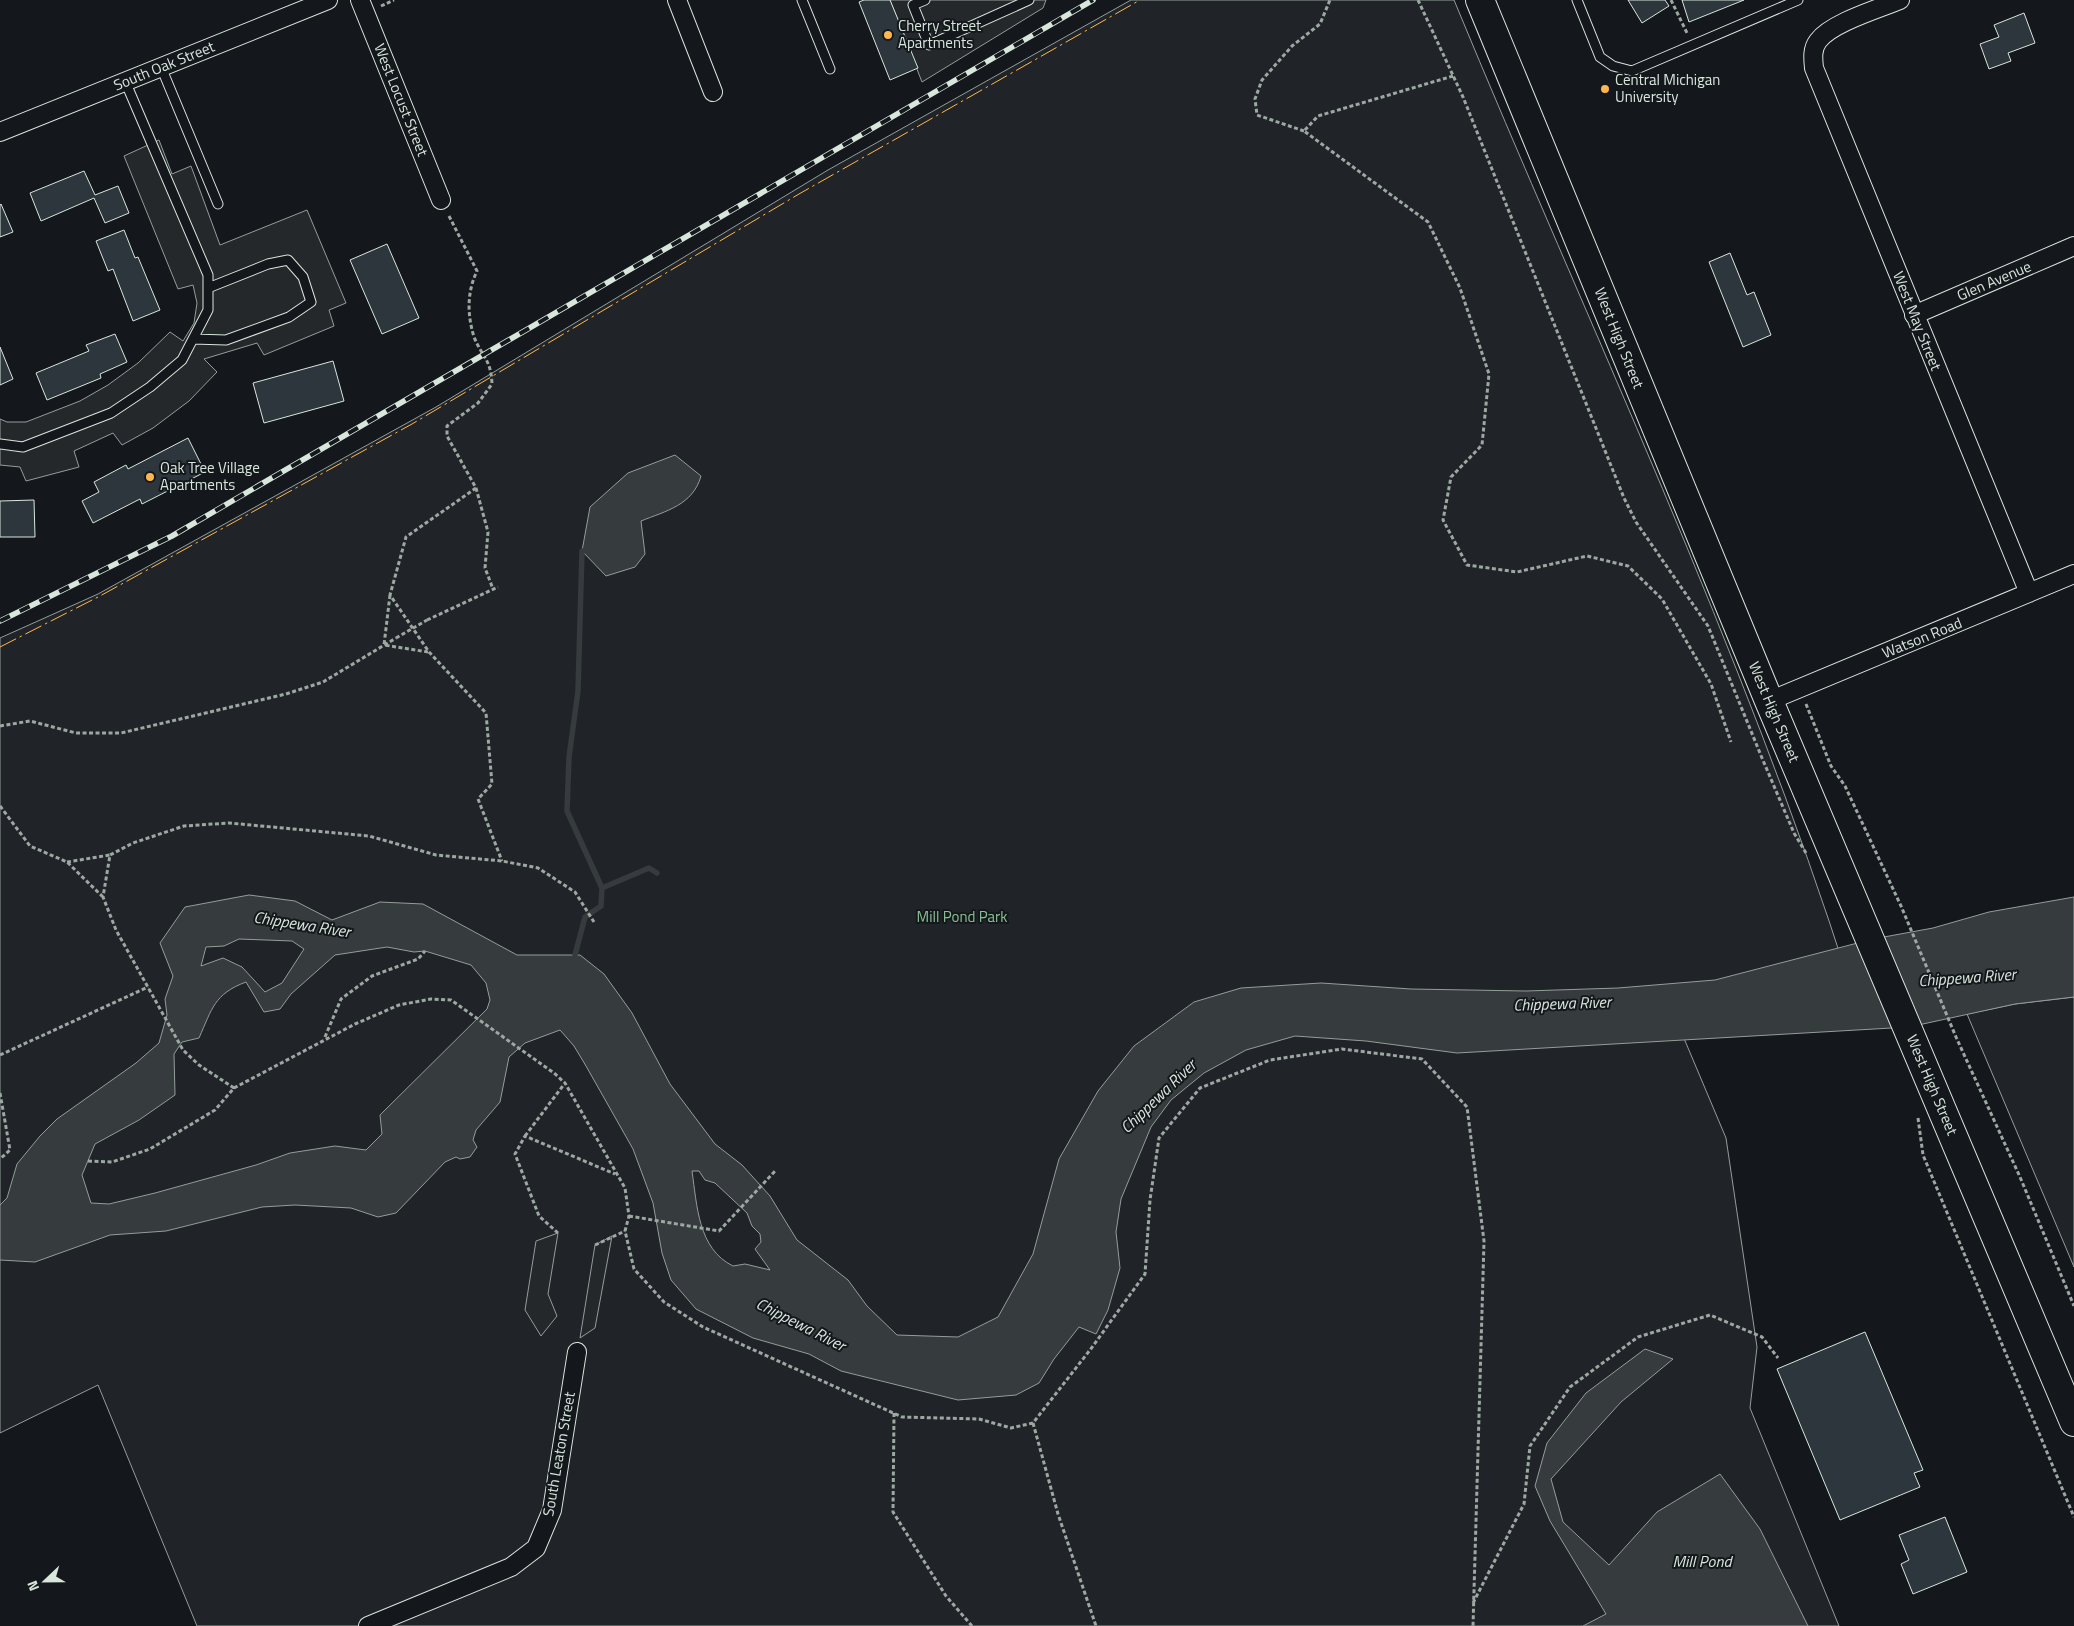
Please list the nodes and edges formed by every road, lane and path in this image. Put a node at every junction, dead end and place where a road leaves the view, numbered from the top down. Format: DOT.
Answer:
graph roads {
  1 [pos="328,0"];
  2 [pos="360,0"];
  3 [pos="677,0"];
  4 [pos="802,0"];
  5 [pos="925,0"];
  6 [pos="1029,0"];
  7 [pos="1330,0"];
  8 [pos="1418,0"];
  9 [pos="1480,0"];
  10 [pos="1577,0"];
  11 [pos="1671,0"];
  12 [pos="1798,0"];
  13 [pos="1900,0"];
  14 [pos="1693,45"];
  15 [pos="161,67"];
  16 [pos="830,69"];
  17 [pos="1453,76"];
  18 [pos="126,81"];
  19 [pos="713,92"];
  20 [pos="1304,131"];
  21 [pos="0,132"];
  22 [pos="441,200"];
  23 [pos="218,204"];
  24 [pos="2074,246"];
  25 [pos="208,288"];
  26 [pos="1914,315"];
  27 [pos="193,339"];
  28 [pos="0,444"];
  29 [pos="476,488"];
  30 [pos="2074,574"];
  31 [pos="498,586"];
  32 [pos="493,589"];
  33 [pos="2030,593"];
  34 [pos="390,595"];
  35 [pos="384,645"];
  36 [pos="429,652"];
  37 [pos="1769,701"];
  38 [pos="1811,712"];
  39 [pos="0,726"];
  40 [pos="1731,742"];
  41 [pos="0,806"];
  42 [pos="110,856"];
  43 [pos="1809,858"];
  44 [pos="502,861"];
  45 [pos="67,862"];
  46 [pos="103,897"];
  47 [pos="594,922"];
  48 [pos="424,951"];
  49 [pos="148,986"];
  50 [pos="325,1038"];
  51 [pos="0,1055"];
  52 [pos="565,1083"];
  53 [pos="234,1088"];
  54 [pos="0,1093"];
  55 [pos="1918,1113"];
  56 [pos="524,1136"];
  57 [pos="0,1159"];
  58 [pos="88,1161"];
  59 [pos="776,1170"];
  60 [pos="616,1174"];
  61 [pos="628,1216"];
  62 [pos="625,1231"];
  63 [pos="558,1234"];
  64 [pos="595,1245"];
  65 [pos="2074,1306"];
  66 [pos="577,1352"];
  67 [pos="1778,1358"];
  68 [pos="894,1413"];
  69 [pos="2074,1422"];
  70 [pos="1033,1423"];
  71 [pos="2074,1517"];
  72 [pos="1472,1606"];
  73 [pos="368,1626"];
  74 [pos="972,1626"];
  75 [pos="1096,1626"];
  76 [pos="1473,1626"];
  1 -- 15 [label="street, South Oak Street"];
  2 -- 22 [label="street, West Locust Street"];
  3 -- 19 [label="street"];
  4 -- 16 [label="lane"];
  5 -- 6 [label="lane"];
  7 -- 20 [label="path"];
  8 -- 17 [label="path"];
  9 -- 37 [label="main road, West High Street"];
  10 -- 14 [label="lane"];
  11 -- 14 [label="path"];
  12 -- 14 [label="lane"];
  13 -- 26 [label="street, West May Street"];
  15 -- 18 [label="street, South Oak Street"];
  15 -- 23 [label="lane"];
  17 -- 20 [label="path"];
  17 -- 43 [label="path"];
  18 -- 21 [label="street, South Oak Street"];
  18 -- 25 [label="lane"];
  20 -- 40 [label="path"];
  22 -- 29 [label="path"];
  24 -- 26 [label="street, Glen Avenue"];
  25 -- 27 [label="lane"];
  25 -- 27 [label="lane"];
  26 -- 33 [label="street, West May Street"];
  27 -- 28 [label="lane"];
  29 -- 32 [label="path"];
  29 -- 34 [label="path"];
  30 -- 33 [label="street, Watson Road"];
  31 -- 32 [label="path"];
  32 -- 35 [label="path, bridge"];
  33 -- 37 [label="street, Watson Road"];
  34 -- 35 [label="path"];
  34 -- 36 [label="path"];
  35 -- 36 [label="path"];
  35 -- 39 [label="path"];
  36 -- 44 [label="path"];
  37 -- 69 [label="main road, West High Street"];
  38 -- 65 [label="path"];
  41 -- 45 [label="path"];
  42 -- 44 [label="path"];
  42 -- 45 [label="path"];
  42 -- 46 [label="path"];
  44 -- 47 [label="path"];
  45 -- 46 [label="path"];
  46 -- 49 [label="path"];
  48 -- 50 [label="path"];
  49 -- 51 [label="path"];
  49 -- 53 [label="path"];
  50 -- 52 [label="path"];
  50 -- 53 [label="path"];
  52 -- 56 [label="path"];
  52 -- 60 [label="path"];
  53 -- 58 [label="path"];
  54 -- 57 [label="path"];
  55 -- 71 [label="path"];
  56 -- 60 [label="path"];
  56 -- 63 [label="path"];
  59 -- 61 [label="path"];
  60 -- 61 [label="path"];
  61 -- 62 [label="path"];
  62 -- 64 [label="path"];
  62 -- 68 [label="path"];
  66 -- 73 [label="street, South Leaton Street"];
  67 -- 72 [label="path"];
  68 -- 70 [label="path"];
  68 -- 74 [label="path"];
  70 -- 72 [label="path"];
  70 -- 75 [label="path"];
  72 -- 76 [label="path"];
}
